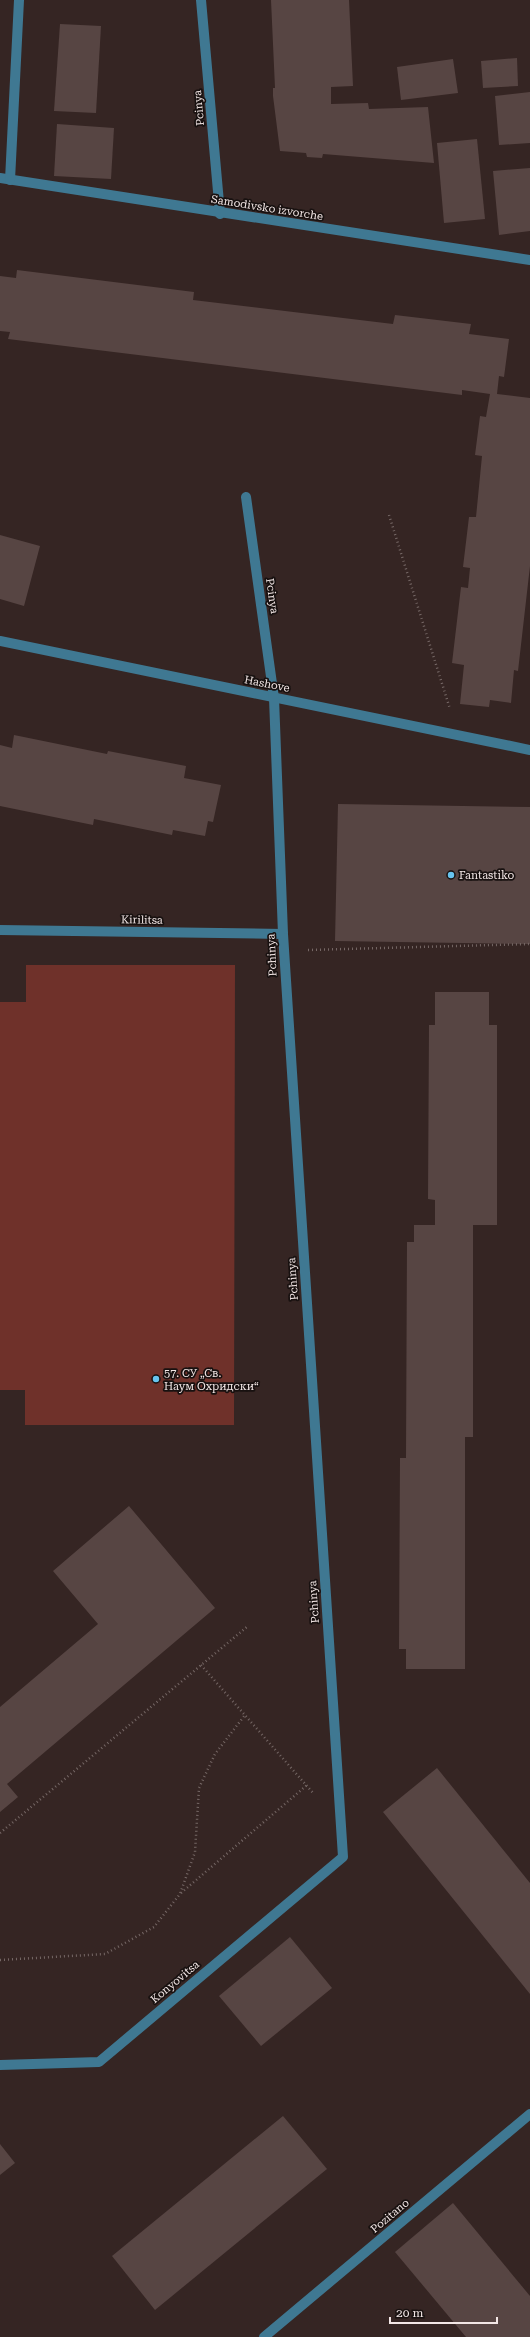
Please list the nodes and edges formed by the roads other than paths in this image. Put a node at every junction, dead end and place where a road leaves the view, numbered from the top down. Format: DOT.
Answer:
graph roads {
  1 [pos="19,0"];
  2 [pos="202,0"];
  3 [pos="5,179"];
  4 [pos="220,214"];
  5 [pos="530,260"];
  6 [pos="246,498"];
  7 [pos="0,641"];
  8 [pos="274,698"];
  9 [pos="530,750"];
  10 [pos="0,930"];
  11 [pos="283,934"];
  12 [pos="343,1857"];
  13 [pos="0,2065"];
  14 [pos="530,2114"];
  15 [pos="264,2337"];
  1 -- 3 [label="street"];
  2 -- 4 [label="street, Pcinya"];
  3 -- 4 [label="street, Samodivsko izvorche"];
  4 -- 5 [label="street, Samodivsko izvorche"];
  6 -- 8 [label="street, Pcinya"];
  7 -- 8 [label="street, Hashove"];
  8 -- 9 [label="street, Hashove"];
  8 -- 11 [label="street, Pchinya"];
  10 -- 11 [label="street, Kirilitsa"];
  11 -- 12 [label="street, Pchinya"];
  12 -- 13 [label="street, Konyovitsa"];
  14 -- 15 [label="street, Pozitano"];
}
